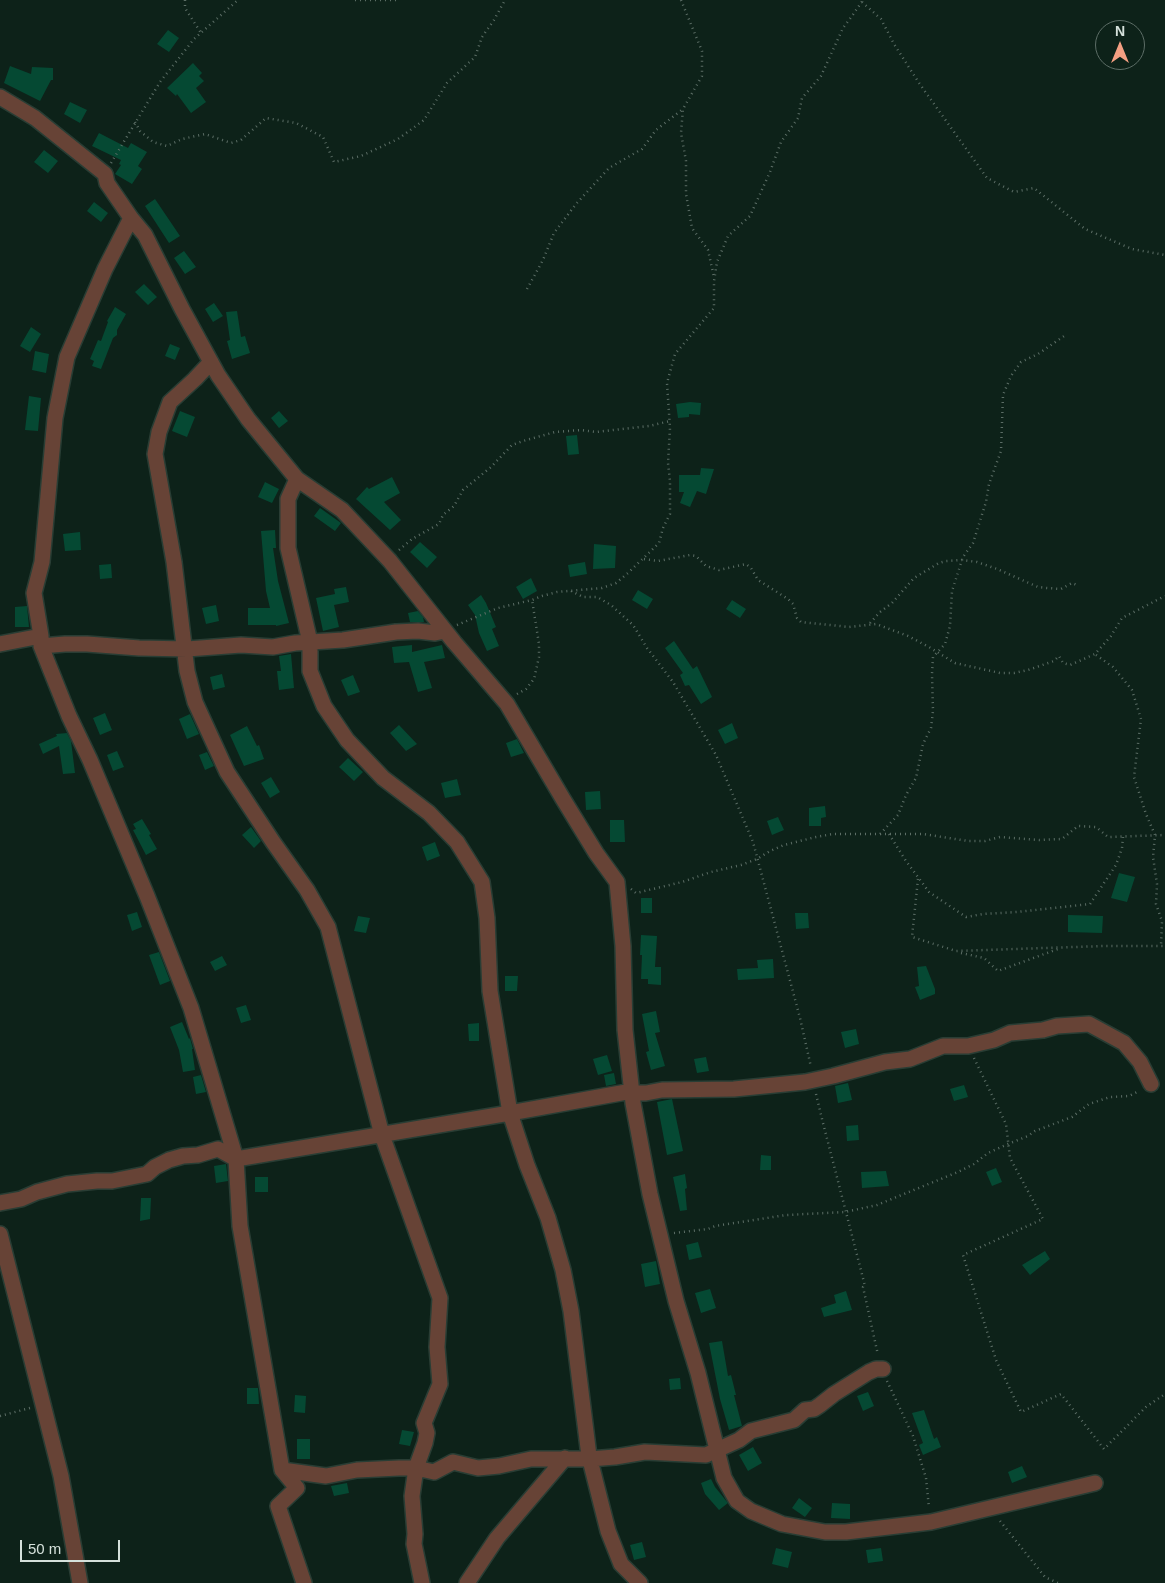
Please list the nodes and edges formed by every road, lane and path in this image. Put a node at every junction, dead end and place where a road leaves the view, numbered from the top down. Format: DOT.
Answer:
graph roads {
  1 [pos="185,0"];
  2 [pos="238,0"];
  3 [pos="355,0"];
  4 [pos="399,0"];
  5 [pos="505,0"];
  6 [pos="681,0"];
  7 [pos="862,1"];
  8 [pos="201,33"];
  9 [pos="0,96"];
  10 [pos="683,109"];
  11 [pos="135,122"];
  12 [pos="105,174"];
  13 [pos="130,218"];
  14 [pos="1165,255"];
  15 [pos="714,281"];
  16 [pos="527,289"];
  17 [pos="1067,334"];
  18 [pos="211,362"];
  19 [pos="670,421"];
  20 [pos="297,479"];
  21 [pos="387,558"];
  22 [pos="644,558"];
  23 [pos="962,560"];
  24 [pos="1077,585"];
  25 [pos="571,591"];
  26 [pos="1165,596"];
  27 [pos="532,600"];
  28 [pos="869,625"];
  29 [pos="445,631"];
  30 [pos="41,641"];
  31 [pos="310,642"];
  32 [pos="0,644"];
  33 [pos="184,648"];
  34 [pos="938,652"];
  35 [pos="1095,654"];
  36 [pos="507,704"];
  37 [pos="880,834"];
  38 [pos="889,834"];
  39 [pos="1165,834"];
  40 [pos="1155,835"];
  41 [pos="1123,837"];
  42 [pos="757,859"];
  43 [pos="918,877"];
  44 [pos="617,882"];
  45 [pos="1163,946"];
  46 [pos="1062,948"];
  47 [pos="956,951"];
  48 [pos="968,1046"];
  49 [pos="813,1080"];
  50 [pos="1151,1084"];
  51 [pos="632,1091"];
  52 [pos="510,1113"];
  53 [pos="382,1135"];
  54 [pos="1008,1144"];
  55 [pos="236,1159"];
  56 [pos="0,1204"];
  57 [pos="846,1212"];
  58 [pos="0,1234"];
  59 [pos="660,1235"];
  60 [pos="883,1369"];
  61 [pos="1165,1394"];
  62 [pos="44,1405"];
  63 [pos="0,1416"];
  64 [pos="718,1449"];
  65 [pos="565,1458"];
  66 [pos="590,1459"];
  67 [pos="416,1468"];
  68 [pos="282,1470"];
  69 [pos="1095,1483"];
  70 [pos="990,1508"];
  71 [pos="931,1522"];
  72 [pos="80,1583"];
  73 [pos="304,1583"];
  74 [pos="422,1583"];
  75 [pos="467,1583"];
  76 [pos="640,1583"];
  77 [pos="1058,1583"];
  1 -- 8 [label="path"];
  2 -- 8 [label="path"];
  3 -- 4 [label="path"];
  5 -- 11 [label="path"];
  6 -- 10 [label="path"];
  7 -- 14 [label="path"];
  7 -- 15 [label="path"];
  8 -- 11 [label="path"];
  9 -- 12 [label="street"];
  10 -- 15 [label="path"];
  10 -- 16 [label="path"];
  11 -- 12 [label="path"];
  12 -- 13 [label="street"];
  13 -- 18 [label="street"];
  13 -- 30 [label="street"];
  15 -- 19 [label="path"];
  17 -- 23 [label="path"];
  18 -- 20 [label="street"];
  18 -- 33 [label="street"];
  19 -- 21 [label="path"];
  19 -- 22 [label="path"];
  20 -- 21 [label="street"];
  20 -- 31 [label="street"];
  21 -- 29 [label="street"];
  22 -- 25 [label="path"];
  22 -- 28 [label="path"];
  23 -- 24 [label="path"];
  23 -- 28 [label="path"];
  23 -- 34 [label="path"];
  25 -- 27 [label="path"];
  25 -- 42 [label="path"];
  26 -- 35 [label="path"];
  27 -- 29 [label="path"];
  27 -- 36 [label="path"];
  28 -- 34 [label="path"];
  29 -- 31 [label="street"];
  29 -- 36 [label="street"];
  30 -- 32 [label="street"];
  30 -- 33 [label="street"];
  30 -- 55 [label="street"];
  31 -- 33 [label="street"];
  31 -- 52 [label="street"];
  33 -- 53 [label="street"];
  34 -- 35 [label="path"];
  34 -- 37 [label="path"];
  35 -- 40 [label="path"];
  36 -- 44 [label="street"];
  37 -- 38 [label="path"];
  37 -- 42 [label="path"];
  38 -- 41 [label="path"];
  38 -- 43 [label="path"];
  39 -- 40 [label="path"];
  40 -- 41 [label="path"];
  40 -- 45 [label="path"];
  41 -- 43 [label="path"];
  42 -- 44 [label="path"];
  42 -- 49 [label="path"];
  43 -- 47 [label="path"];
  44 -- 51 [label="street"];
  45 -- 46 [label="path"];
  46 -- 47 [label="path"];
  46 -- 47 [label="path"];
  48 -- 49 [label="street"];
  48 -- 50 [label="street"];
  48 -- 54 [label="path"];
  49 -- 51 [label="street"];
  49 -- 57 [label="path"];
  50 -- 54 [label="path"];
  51 -- 52 [label="street"];
  51 -- 59 [label="street"];
  52 -- 53 [label="street"];
  52 -- 66 [label="street"];
  53 -- 55 [label="street"];
  53 -- 67 [label="street"];
  54 -- 57 [label="path"];
  54 -- 61 [label="path"];
  55 -- 56 [label="street"];
  55 -- 68 [label="street"];
  57 -- 59 [label="path"];
  57 -- 60 [label="path"];
  58 -- 62 [label="street"];
  59 -- 64 [label="street"];
  60 -- 64 [label="street"];
  60 -- 71 [label="path"];
  62 -- 63 [label="path"];
  62 -- 72 [label="street"];
  64 -- 66 [label="street"];
  64 -- 71 [label="street"];
  65 -- 66 [label="street"];
  65 -- 67 [label="street"];
  65 -- 75 [label="street"];
  66 -- 76 [label="street"];
  67 -- 68 [label="street"];
  67 -- 74 [label="street"];
  68 -- 73 [label="street"];
  69 -- 70 [label="street"];
  70 -- 71 [label="street"];
  70 -- 77 [label="path"];
}
